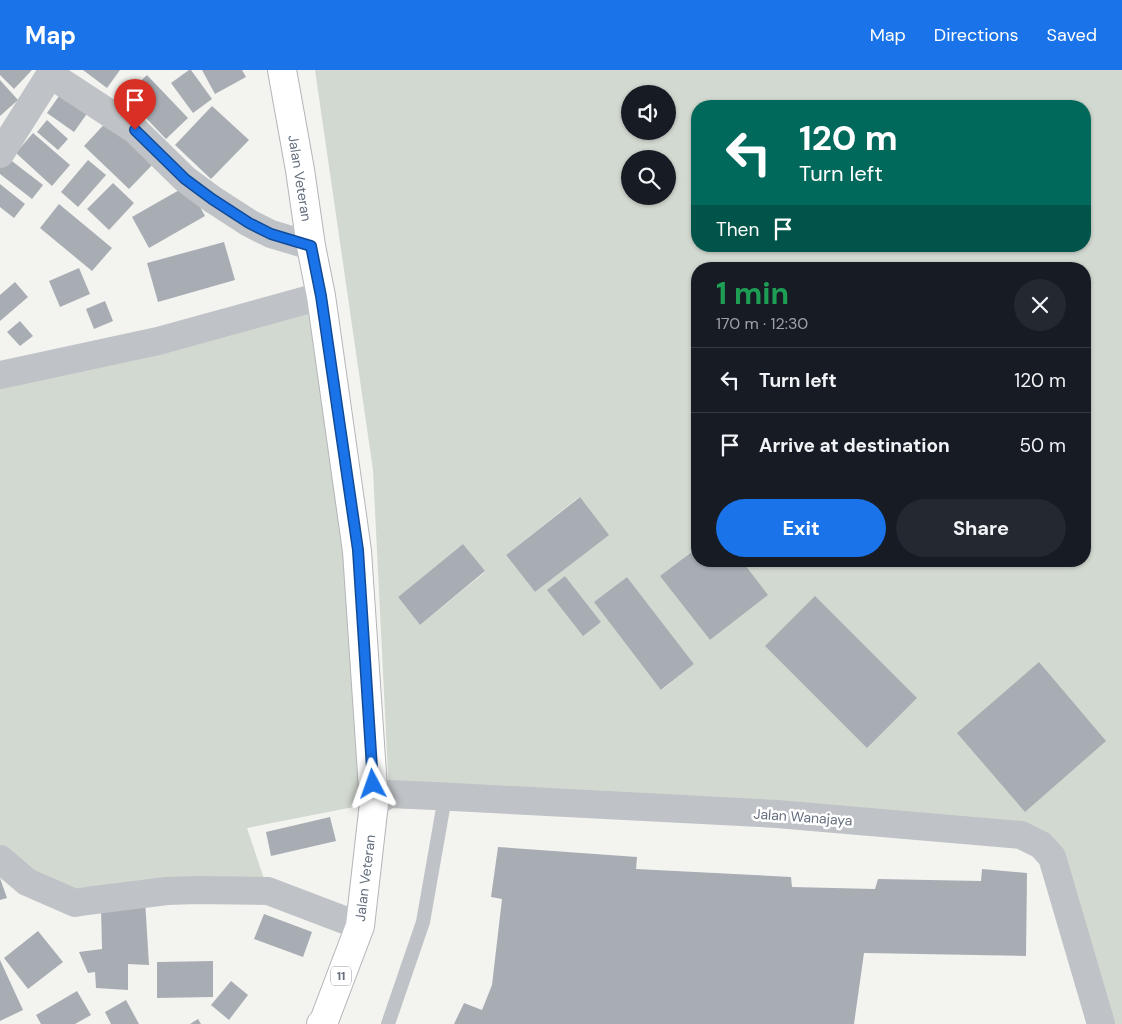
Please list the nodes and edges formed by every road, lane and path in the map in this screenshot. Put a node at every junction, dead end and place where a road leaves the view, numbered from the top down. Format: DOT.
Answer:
graph roads {
  1 [pos="282,70"];
  2 [pos="52,73"];
  3 [pos="0,154"];
  4 [pos="311,246"];
  5 [pos="321,296"];
  6 [pos="0,376"];
  7 [pos="445,797"];
  8 [pos="374,803"];
  9 [pos="0,860"];
  10 [pos="360,926"];
  11 [pos="321,1024"];
  12 [pos="388,1024"];
  13 [pos="1101,1024"];
  1 -- 4 [label="main road, Jalan Veteran / 11"];
  2 -- 3 [label="street"];
  2 -- 4 [label="street"];
  4 -- 5 [label="main road, Jalan Veteran / 11"];
  5 -- 6 [label="street"];
  5 -- 8 [label="main road, Jalan Veteran / 11"];
  7 -- 8 [label="street, Jalan Wanajaya"];
  7 -- 12 [label="lane"];
  7 -- 13 [label="street, Jalan Wanajaya"];
  8 -- 10 [label="main road, Jalan Veteran / 11"];
  9 -- 10 [label="street"];
  10 -- 11 [label="main road, Jalan Veteran / 11"];
}
